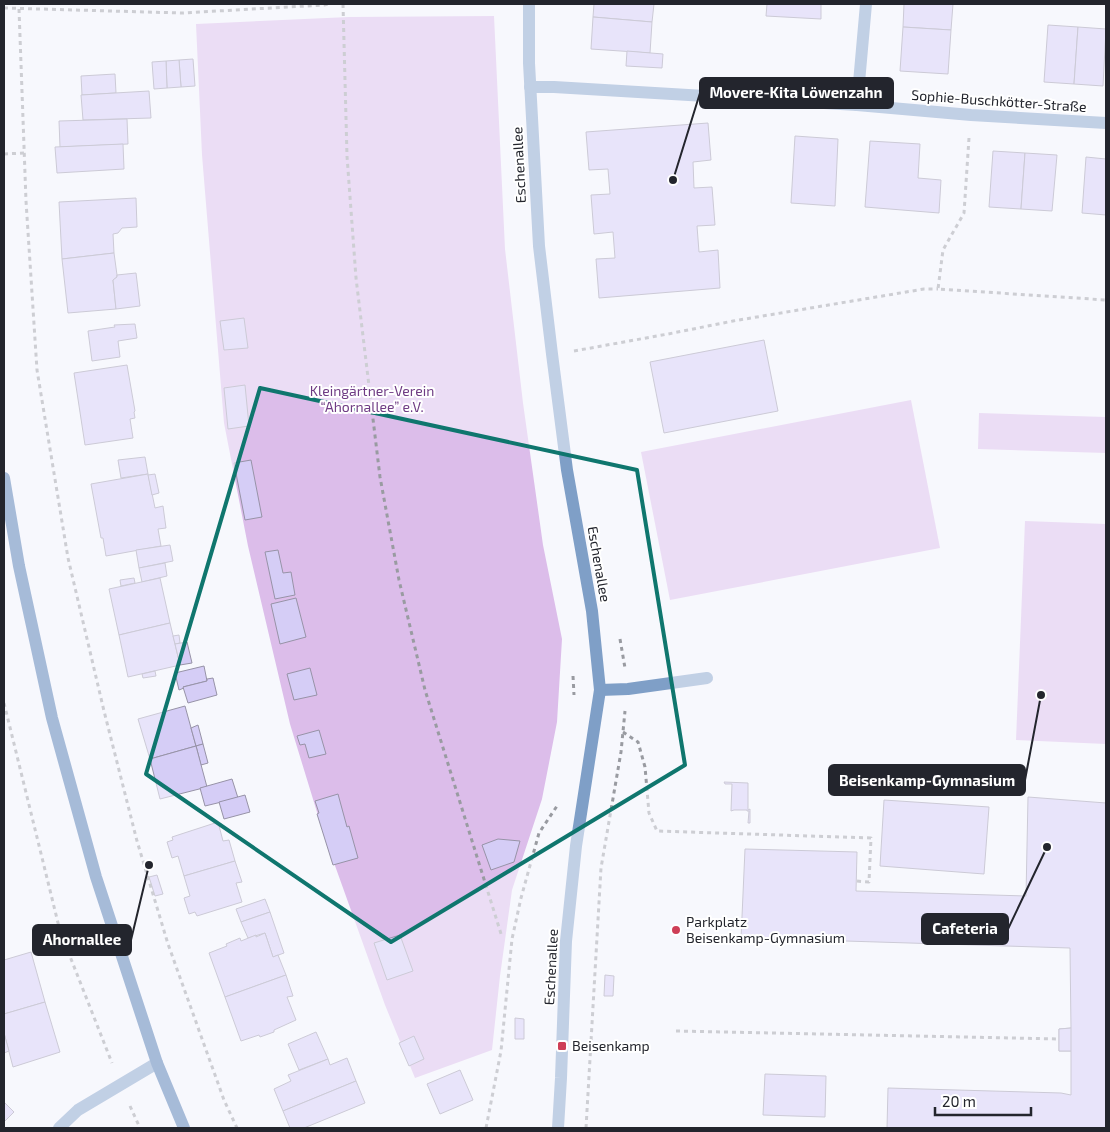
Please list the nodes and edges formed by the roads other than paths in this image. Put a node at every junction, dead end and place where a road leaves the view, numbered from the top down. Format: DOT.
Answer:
graph roads {
  1 [pos="529,4"];
  2 [pos="866,4"];
  3 [pos="530,87"];
  4 [pos="857,105"];
  5 [pos="1106,123"];
  6 [pos="4,478"];
  7 [pos="707,678"];
  8 [pos="600,690"];
  9 [pos="157,1064"];
  10 [pos="59,1128"];
  11 [pos="184,1128"];
  12 [pos="558,1128"];
  1 -- 3 [label="street, Eschenallee"];
  2 -- 4 [label="street"];
  3 -- 4 [label="street, Sophie-Buschkötter-Straße"];
  3 -- 8 [label="street, Eschenallee"];
  4 -- 5 [label="street, Sophie-Buschkötter-Straße"];
  6 -- 9 [label="main road"];
  7 -- 8 [label="street"];
  8 -- 12 [label="street, Eschenallee"];
  9 -- 10 [label="street"];
  9 -- 11 [label="main road"];
}
